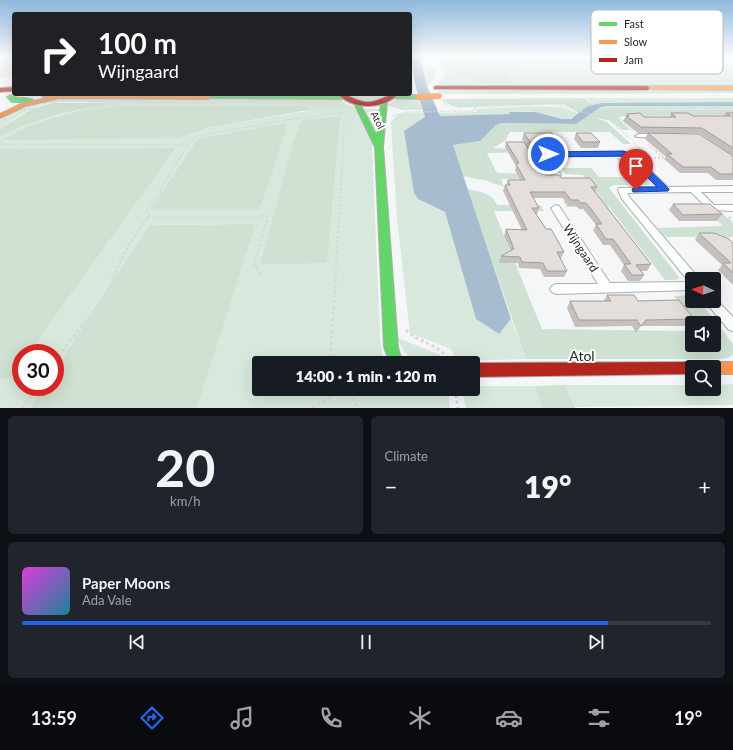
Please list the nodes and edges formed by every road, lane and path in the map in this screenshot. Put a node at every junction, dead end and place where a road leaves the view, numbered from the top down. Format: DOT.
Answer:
graph roads {
  1 [pos="0,78"];
  2 [pos="12,78"];
  3 [pos="733,88"];
  4 [pos="415,91"];
  5 [pos="438,92"];
  6 [pos="733,95"];
  7 [pos="44,96"];
  8 [pos="64,96"];
  9 [pos="342,96"];
  10 [pos="394,96"];
  11 [pos="7,97"];
  12 [pos="79,97"];
  13 [pos="26,100"];
  14 [pos="384,102"];
  15 [pos="105,105"];
  16 [pos="356,106"];
  17 [pos="733,107"];
  18 [pos="704,108"];
  19 [pos="703,112"];
  20 [pos="733,112"];
  21 [pos="340,113"];
  22 [pos="712,114"];
  23 [pos="0,116"];
  24 [pos="603,118"];
  25 [pos="388,119"];
  26 [pos="620,119"];
  27 [pos="717,119"];
  28 [pos="639,136"];
  29 [pos="669,136"];
  30 [pos="0,143"];
  31 [pos="188,145"];
  32 [pos="379,147"];
  33 [pos="632,158"];
  34 [pos="664,158"];
  35 [pos="670,158"];
  36 [pos="557,175"];
  37 [pos="665,189"];
  38 [pos="693,189"];
  39 [pos="733,189"];
  40 [pos="556,208"];
  41 [pos="733,208"];
  42 [pos="149,216"];
  43 [pos="687,272"];
  44 [pos="260,274"];
  45 [pos="685,286"];
  46 [pos="607,288"];
  47 [pos="556,289"];
  48 [pos="717,308"];
  49 [pos="733,326"];
  50 [pos="405,328"];
  51 [pos="64,349"];
  52 [pos="330,356"];
  53 [pos="393,356"];
  54 [pos="447,356"];
  55 [pos="685,368"];
  56 [pos="721,368"];
  57 [pos="733,368"];
  58 [pos="480,370"];
  59 [pos="31,396"];
  60 [pos="332,396"];
  61 [pos="349,396"];
  62 [pos="456,396"];
  63 [pos="22,408"];
  64 [pos="312,408"];
  65 [pos="359,408"];
  66 [pos="458,408"];
  1 -- 2 [label="path"];
  3 -- 5 [label="main road"];
  4 -- 5 [label="main road"];
  5 -- 6 [label="main road"];
  7 -- 13 [label="main road"];
  8 -- 12 [label="main road"];
  9 -- 12 [label="main road"];
  9 -- 16 [label="main road"];
  10 -- 14 [label="main road"];
  11 -- 13 [label="main road"];
  12 -- 23 [label="main road"];
  13 -- 23 [label="main road"];
  14 -- 16 [label="main road"];
  14 -- 32 [label="main road, Atol"];
  15 -- 30 [label="path"];
  16 -- 21 [label="path"];
  16 -- 32 [label="main road, Atol"];
  17 -- 18 [label="path"];
  18 -- 22 [label="path"];
  18 -- 24 [label="path"];
  19 -- 22 [label="path"];
  20 -- 22 [label="path"];
  21 -- 31 [label="path"];
  21 -- 52 [label="path"];
  22 -- 27 [label="path"];
  24 -- 25 [label="path"];
  24 -- 33 [label="path"];
  26 -- 28 [label="path"];
  28 -- 29 [label="street"];
  28 -- 34 [label="path"];
  30 -- 31 [label="path"];
  31 -- 42 [label="path"];
  32 -- 53 [label="main road, Atol"];
  33 -- 34 [label="path"];
  33 -- 36 [label="street"];
  33 -- 37 [label="street"];
  34 -- 35 [label="path"];
  37 -- 38 [label="street"];
  37 -- 43 [label="street"];
  38 -- 39 [label="street"];
  38 -- 41 [label="street"];
  40 -- 46 [label="street, Wijngaard"];
  42 -- 44 [label="path"];
  42 -- 51 [label="path"];
  45 -- 46 [label="street, Wijngaard"];
  46 -- 47 [label="street, Wijngaard"];
  48 -- 49 [label="street"];
  50 -- 54 [label="path"];
  55 -- 58 [label="main road, Atol"];
  56 -- 57 [label="main road"];
  59 -- 63 [label="path"];
  60 -- 64 [label="path"];
  61 -- 65 [label="path"];
  62 -- 66 [label="path"];
}
